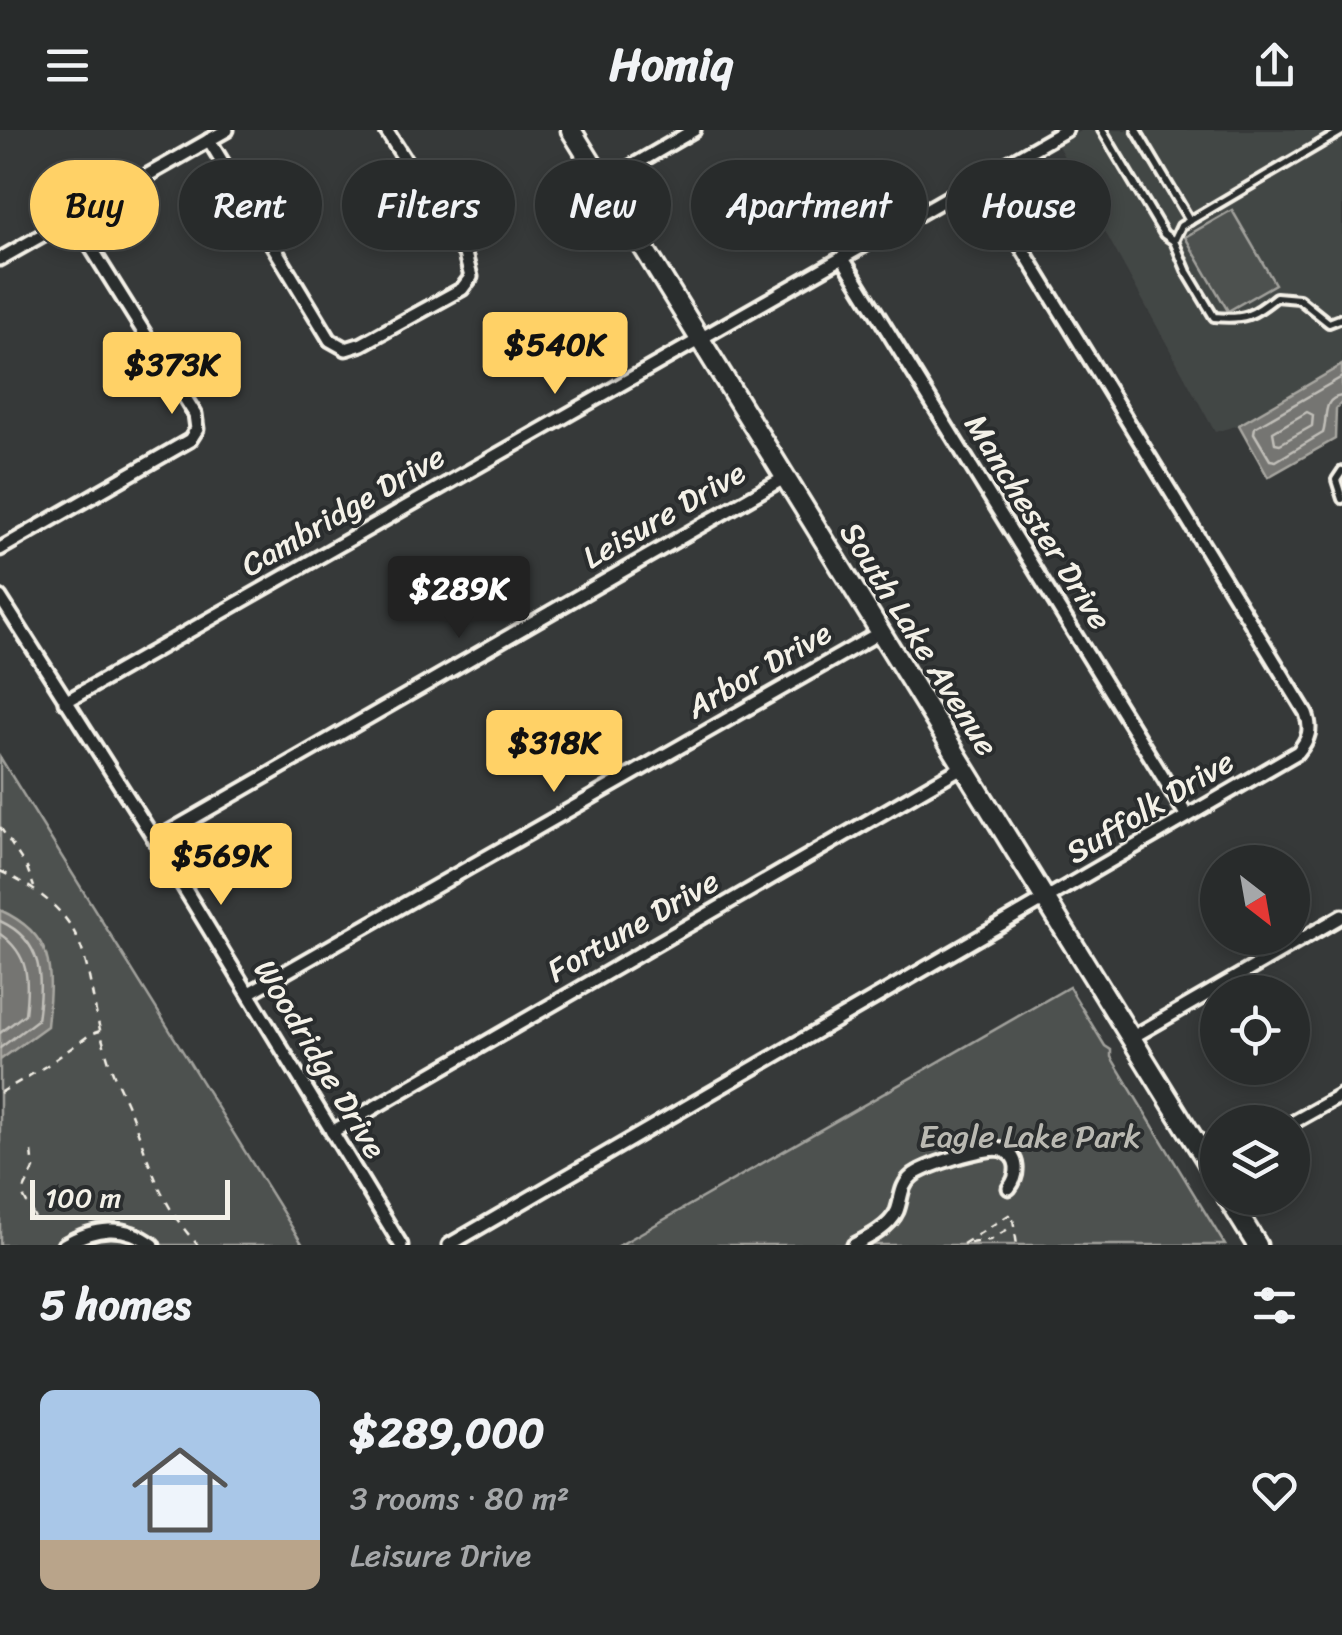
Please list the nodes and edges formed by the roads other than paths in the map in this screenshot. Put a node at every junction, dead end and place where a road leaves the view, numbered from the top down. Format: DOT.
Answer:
graph roads {
  1 [pos="226,130"];
  2 [pos="386,130"];
  3 [pos="571,130"];
  4 [pos="694,130"];
  5 [pos="1066,130"];
  6 [pos="1102,130"];
  7 [pos="1136,130"];
  8 [pos="1342,130"];
  9 [pos="209,140"];
  10 [pos="589,160"];
  11 [pos="642,160"];
  12 [pos="1012,160"];
  13 [pos="159,168"];
  14 [pos="947,197"];
  15 [pos="1190,220"];
  16 [pos="30,242"];
  17 [pos="1174,242"];
  18 [pos="93,250"];
  19 [pos="644,250"];
  20 [pos="1024,250"];
  21 [pos="842,257"];
  22 [pos="0,259"];
  23 [pos="1342,318"];
  24 [pos="698,339"];
  25 [pos="1342,471"];
  26 [pos="784,478"];
  27 [pos="1342,499"];
  28 [pos="0,549"];
  29 [pos="0,597"];
  30 [pos="879,633"];
  31 [pos="66,702"];
  32 [pos="962,767"];
  33 [pos="1187,816"];
  34 [pos="154,840"];
  35 [pos="1046,901"];
  36 [pos="1342,916"];
  37 [pos="249,993"];
  38 [pos="1131,1038"];
  39 [pos="1342,1095"];
  40 [pos="1310,1113"];
  41 [pos="332,1132"];
  42 [pos="1200,1147"];
  43 [pos="1009,1188"];
  44 [pos="1238,1215"];
  45 [pos="64,1245"];
  46 [pos="154,1245"];
  47 [pos="401,1245"];
  48 [pos="449,1245"];
  49 [pos="854,1245"];
  50 [pos="1257,1245"];
  1 -- 9 [label="street"];
  2 -- 9 [label="street"];
  3 -- 10 [label="street, South Lake Avenue"];
  4 -- 11 [label="street"];
  5 -- 12 [label="street, Cambridge Drive"];
  6 -- 17 [label="lane"];
  7 -- 15 [label="lane"];
  8 -- 15 [label="lane"];
  9 -- 13 [label="street"];
  14 -- 21 [label="street, Cambridge Drive"];
  15 -- 17 [label="lane"];
  16 -- 22 [label="street"];
  17 -- 23 [label="lane"];
  18 -- 28 [label="street"];
  19 -- 24 [label="street, South Lake Avenue"];
  20 -- 33 [label="street, Suffolk Drive"];
  21 -- 24 [label="street, Cambridge Drive"];
  21 -- 33 [label="street, Manchester Drive"];
  24 -- 26 [label="street, South Lake Avenue"];
  24 -- 31 [label="street, Cambridge Drive"];
  25 -- 27 [label="lane"];
  26 -- 30 [label="street, South Lake Avenue"];
  26 -- 34 [label="street, Leisure Drive"];
  29 -- 31 [label="street, Woodridge Drive"];
  30 -- 32 [label="street, South Lake Avenue"];
  30 -- 37 [label="street, Arbor Drive"];
  31 -- 34 [label="street, Woodridge Drive"];
  32 -- 35 [label="street, South Lake Avenue"];
  32 -- 41 [label="street, Fortune Drive"];
  33 -- 35 [label="street, Suffolk Drive"];
  34 -- 37 [label="street, Woodridge Drive"];
  35 -- 38 [label="street, South Lake Avenue"];
  35 -- 48 [label="street, Suffolk Drive"];
  36 -- 38 [label="street"];
  37 -- 41 [label="street, Woodridge Drive"];
  38 -- 42 [label="street, South Lake Avenue"];
  39 -- 40 [label="street"];
  41 -- 47 [label="street, Woodridge Drive"];
  43 -- 49 [label="street"];
  44 -- 50 [label="street"];
  45 -- 46 [label="street"];
}
